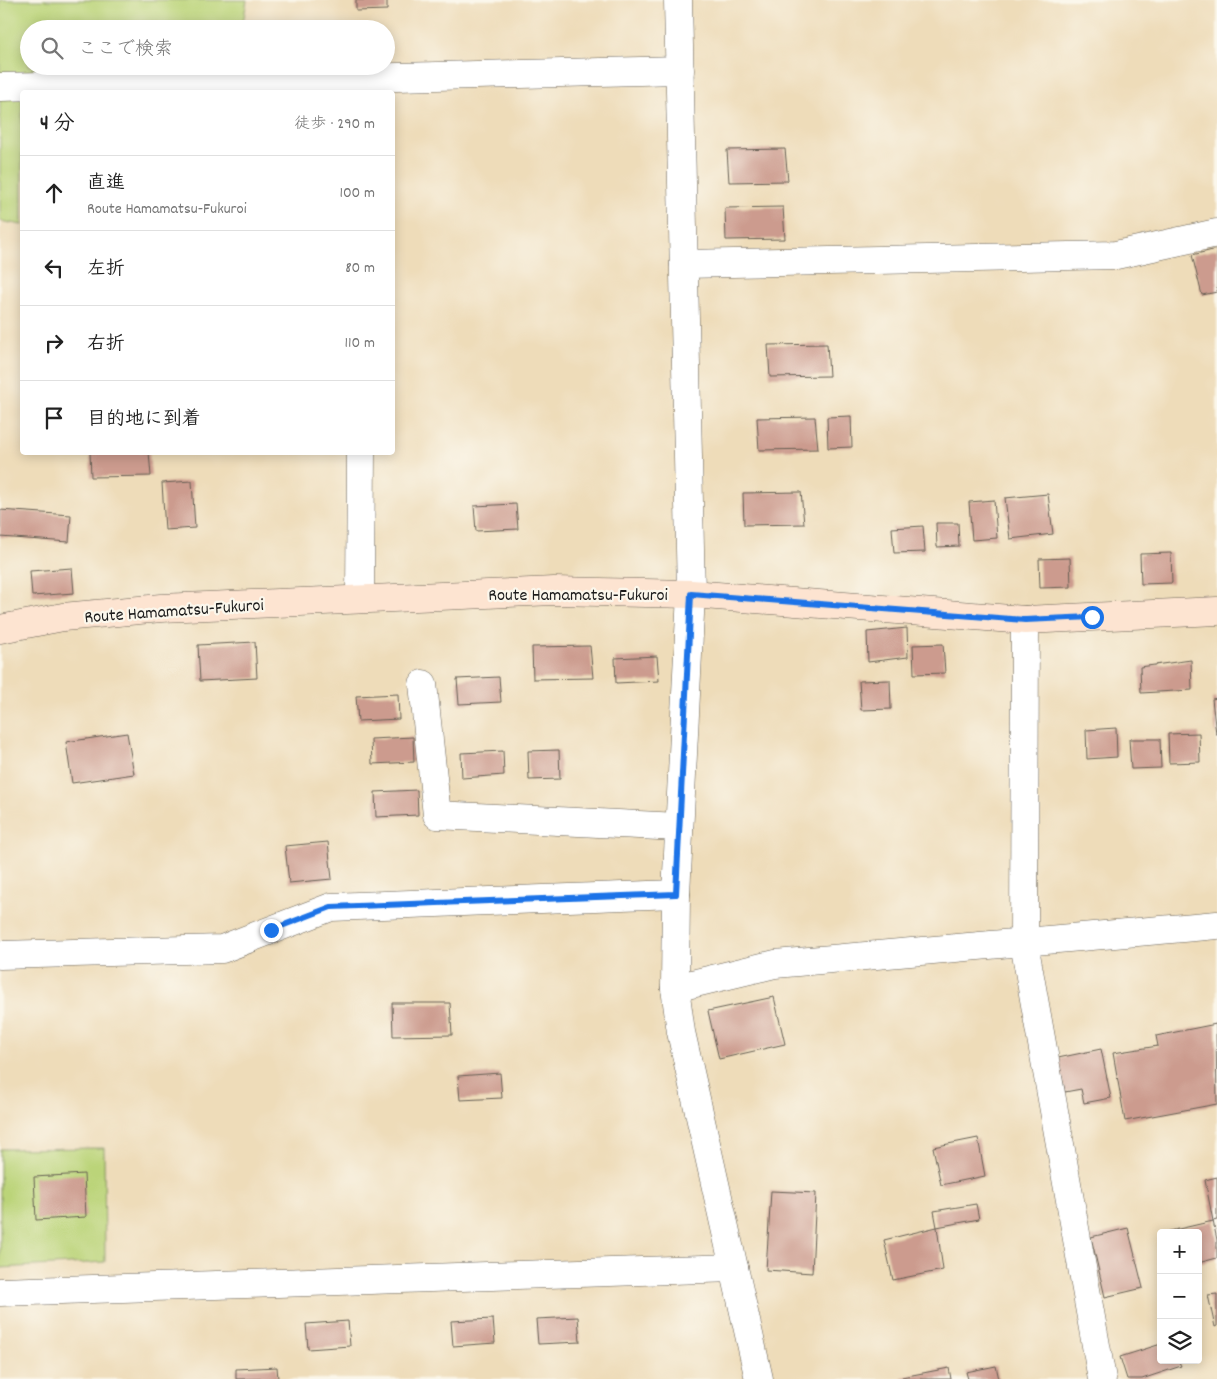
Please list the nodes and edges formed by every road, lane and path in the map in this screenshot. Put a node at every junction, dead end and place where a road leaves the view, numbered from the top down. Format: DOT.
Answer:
graph roads {
  1 [pos="678,0"];
  2 [pos="680,70"];
  3 [pos="0,87"];
  4 [pos="1217,233"];
  5 [pos="684,264"];
  6 [pos="361,455"];
  7 [pos="691,594"];
  8 [pos="360,599"];
  9 [pos="1217,611"];
  10 [pos="1025,620"];
  11 [pos="0,629"];
  12 [pos="423,684"];
  13 [pos="679,827"];
  14 [pos="676,894"];
  15 [pos="1217,925"];
  16 [pos="1024,943"];
  17 [pos="0,955"];
  18 [pos="675,988"];
  19 [pos="734,1268"];
  20 [pos="0,1292"];
  21 [pos="759,1379"];
  22 [pos="1102,1379"];
  1 -- 2 [label="street"];
  2 -- 3 [label="street"];
  2 -- 5 [label="street"];
  4 -- 5 [label="street"];
  5 -- 7 [label="street"];
  6 -- 8 [label="street"];
  7 -- 8 [label="main road, Route Hamamatsu-Fukuroi"];
  7 -- 10 [label="main road, Route Hamamatsu-Fukuroi"];
  7 -- 13 [label="street"];
  8 -- 11 [label="main road, Route Hamamatsu-Fukuroi"];
  9 -- 10 [label="main road, Route Hamamatsu-Fukuroi"];
  10 -- 16 [label="street"];
  12 -- 13 [label="street"];
  13 -- 14 [label="street"];
  14 -- 17 [label="street"];
  14 -- 18 [label="street"];
  15 -- 16 [label="street"];
  16 -- 18 [label="street"];
  16 -- 22 [label="street"];
  18 -- 19 [label="street"];
  19 -- 20 [label="street"];
  19 -- 21 [label="street"];
}
